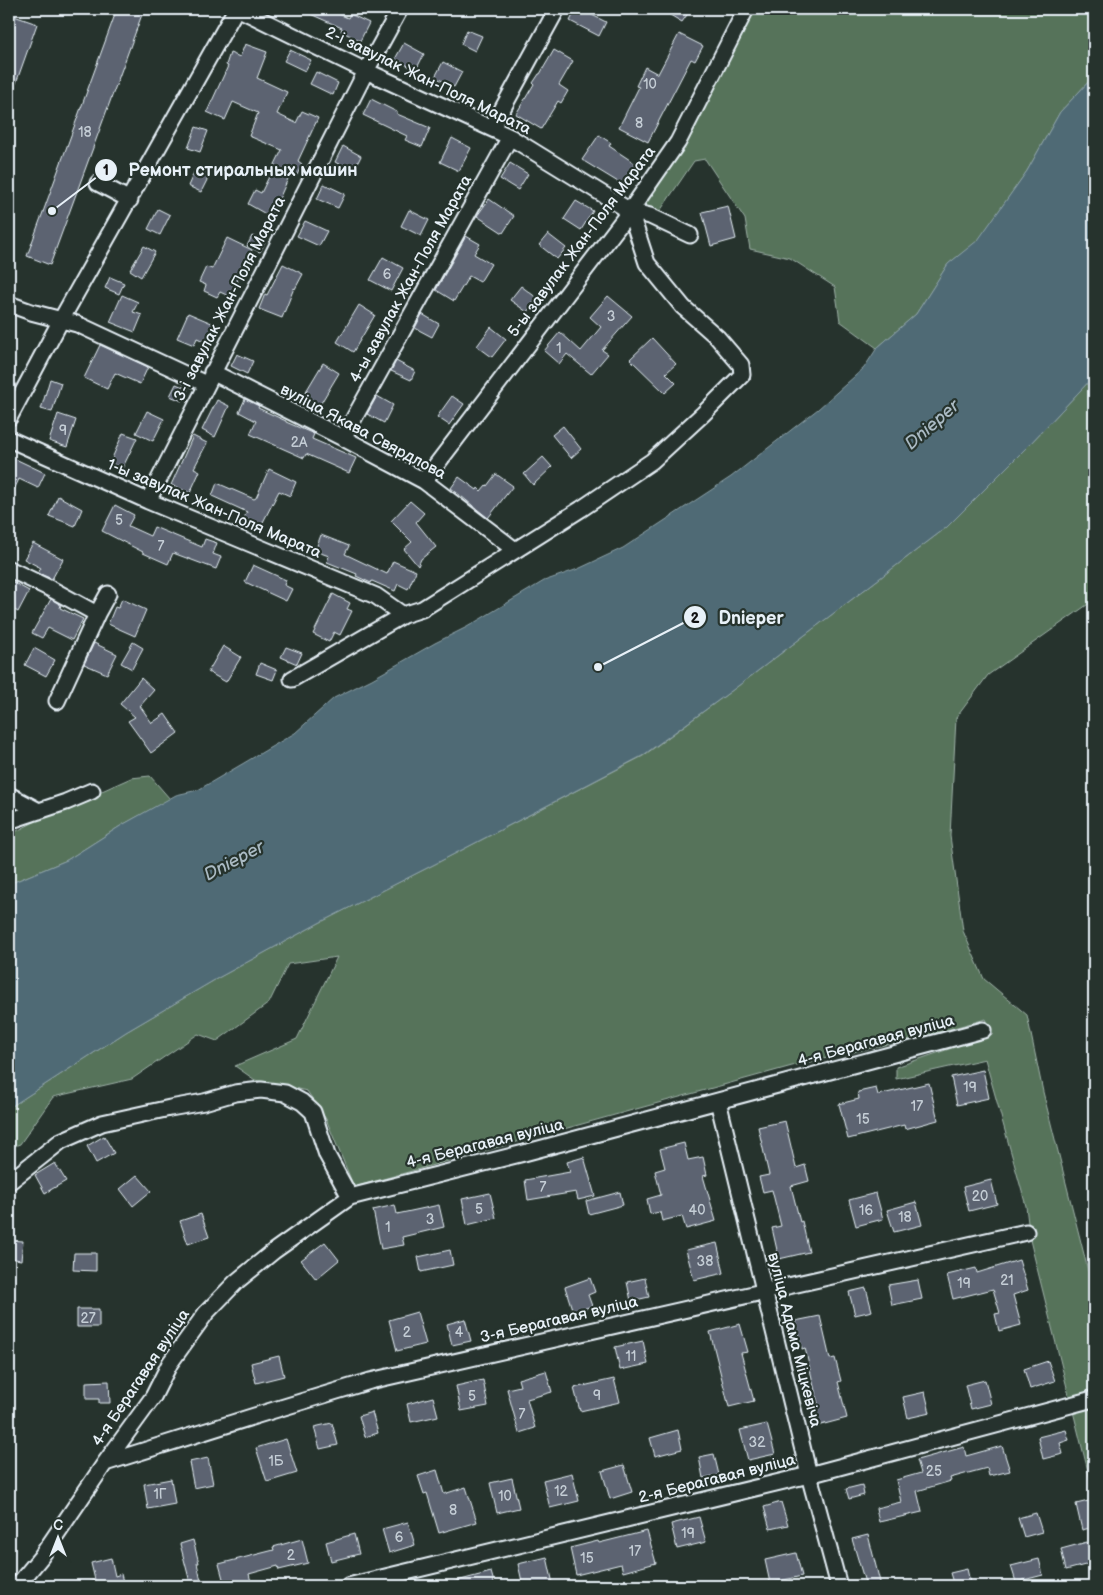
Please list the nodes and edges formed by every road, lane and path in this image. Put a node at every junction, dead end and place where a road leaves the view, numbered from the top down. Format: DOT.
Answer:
graph roads {
  1 [pos="237,9"];
  2 [pos="400,9"];
  3 [pos="557,9"];
  4 [pos="746,9"];
  5 [pos="366,71"];
  6 [pos="492,128"];
  7 [pos="510,137"];
  8 [pos="98,183"];
  9 [pos="130,200"];
  10 [pos="630,211"];
  11 [pos="690,235"];
  12 [pos="9,304"];
  13 [pos="62,320"];
  14 [pos="209,378"];
  15 [pos="9,418"];
  16 [pos="342,438"];
  17 [pos="9,439"];
  18 [pos="424,481"];
  19 [pos="148,501"];
  20 [pos="515,550"];
  21 [pos="9,568"];
  22 [pos="108,594"];
  23 [pos="97,614"];
  24 [pos="402,615"];
  25 [pos="292,679"];
  26 [pos="57,701"];
  27 [pos="92,791"];
  28 [pos="9,795"];
  29 [pos="39,811"];
  30 [pos="9,821"];
  31 [pos="984,1030"];
  32 [pos="718,1101"];
  33 [pos="9,1182"];
  34 [pos="350,1197"];
  35 [pos="1026,1232"];
  36 [pos="765,1291"];
  37 [pos="1093,1399"];
  38 [pos="105,1463"];
  39 [pos="809,1475"];
  40 [pos="17,1586"];
  41 [pos="348,1586"];
  42 [pos="839,1586"];
  1 -- 5 [label="street, 2-і завулак Жан-Поля Марата"];
  1 -- 9 [label="street"];
  2 -- 5 [label="street, 3-і завулак Жан-Поля Марата"];
  3 -- 6 [label="street"];
  4 -- 10 [label="street, 5-ы завулак Жан-Поля Марата"];
  5 -- 6 [label="street, 2-і завулак Жан-Поля Марата"];
  5 -- 14 [label="street, 3-і завулак Жан-Поля Марата"];
  6 -- 7 [label="street, 2-і завулак Жан-Поля Марата"];
  7 -- 10 [label="street, 2-і завулак Жан-Поля Марата"];
  7 -- 16 [label="street, 4-ы завулак Жан-Поля Марата"];
  8 -- 9 [label="street"];
  9 -- 13 [label="street"];
  10 -- 11 [label="street, 2-і завулак Жан-Поля Марата"];
  10 -- 18 [label="street, 5-ы завулак Жан-Поля Марата"];
  10 -- 20 [label="street"];
  12 -- 13 [label="street, вуліца Якава Свярдлова"];
  13 -- 14 [label="street, вуліца Якава Свярдлова"];
  13 -- 15 [label="street"];
  14 -- 16 [label="street, вуліца Якава Свярдлова"];
  14 -- 19 [label="street, 3-і завулак Жан-Поля Марата"];
  16 -- 18 [label="street, вуліца Якава Свярдлова"];
  17 -- 19 [label="street, 1-ы завулак Жан-Поля Марата"];
  18 -- 20 [label="street, вуліца Якава Свярдлова"];
  19 -- 24 [label="street, 1-ы завулак Жан-Поля Марата"];
  20 -- 24 [label="street"];
  21 -- 23 [label="street"];
  22 -- 23 [label="street"];
  23 -- 26 [label="street"];
  24 -- 25 [label="street"];
  27 -- 29 [label="street"];
  28 -- 29 [label="street"];
  29 -- 30 [label="street"];
  31 -- 32 [label="street, 4-я Берагавая вуліца"];
  32 -- 34 [label="street, 4-я Берагавая вуліца"];
  32 -- 36 [label="street, вуліца Адама Міцкевіча"];
  33 -- 34 [label="street"];
  34 -- 38 [label="street, 4-я Берагавая вуліца"];
  35 -- 36 [label="street, 3-я Берагавая вуліца"];
  36 -- 38 [label="street, 3-я Берагавая вуліца"];
  36 -- 39 [label="street, вуліца Адама Міцкевіча"];
  37 -- 39 [label="street, 2-я Берагавая вуліца"];
  38 -- 40 [label="street, 4-я Берагавая вуліца"];
  39 -- 41 [label="street, 2-я Берагавая вуліца"];
  39 -- 42 [label="street, вуліца Адама Міцкевіча"];
}
